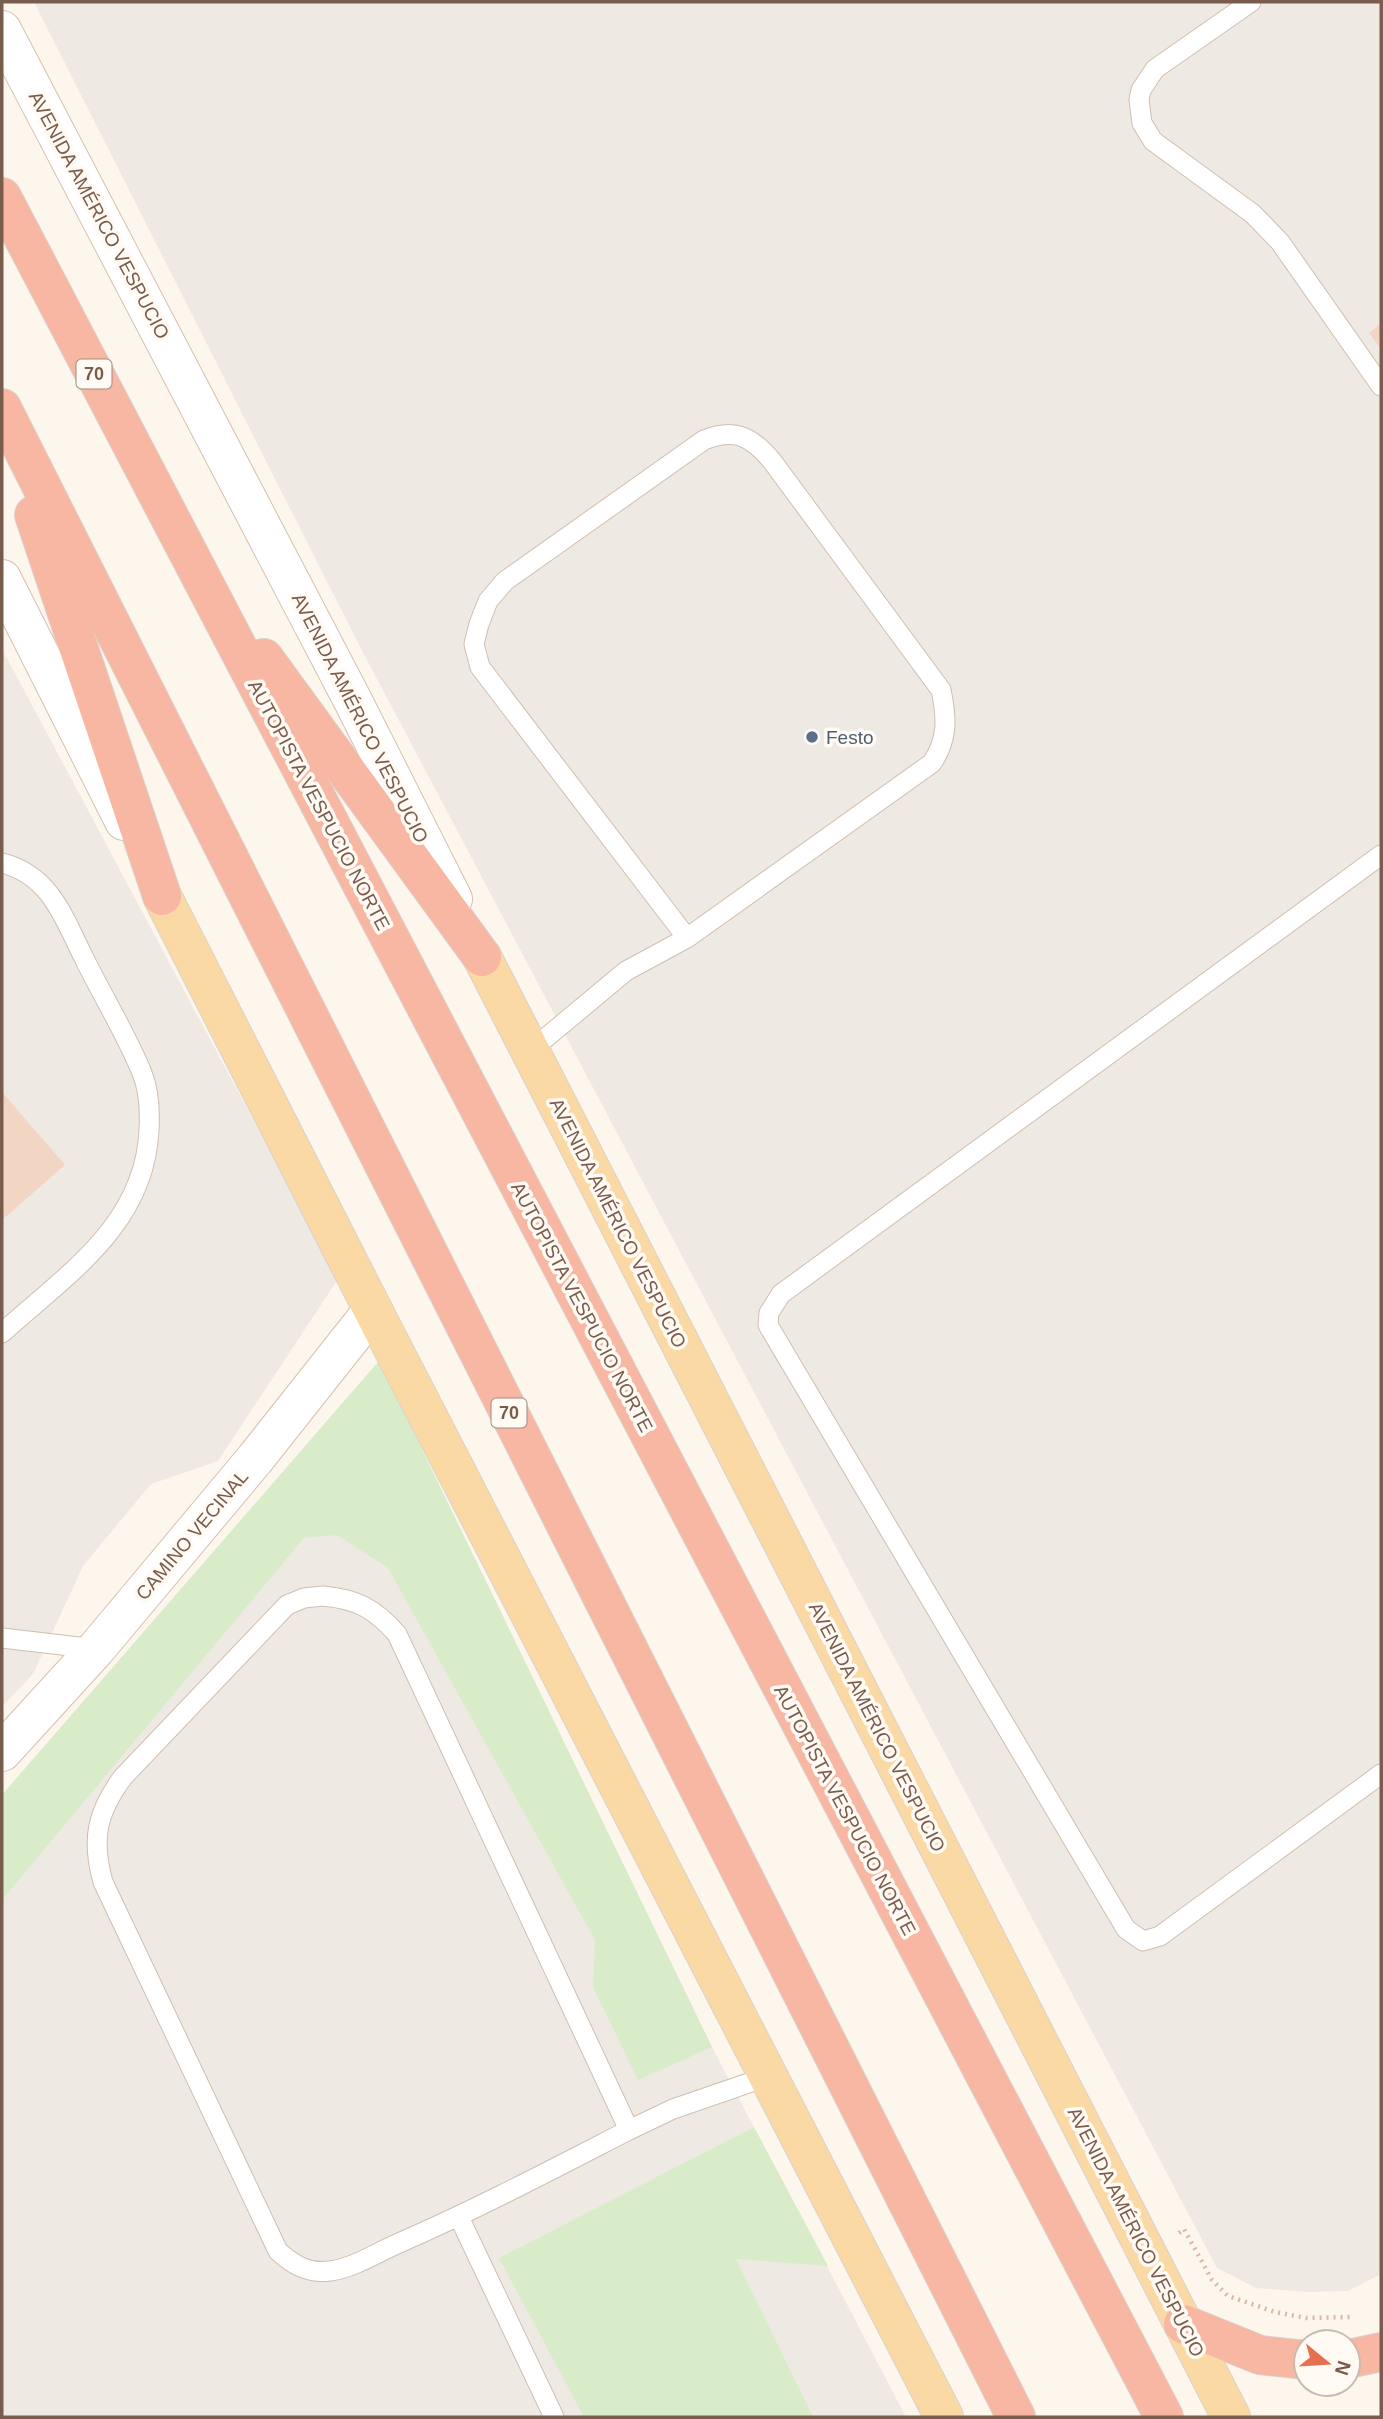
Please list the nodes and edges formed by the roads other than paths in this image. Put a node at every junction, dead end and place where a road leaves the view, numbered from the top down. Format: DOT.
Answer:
graph roads {
  1 [pos="1251,2"];
  2 [pos="2,30"];
  3 [pos="2,197"];
  4 [pos="1381,386"];
  5 [pos="2,408"];
  6 [pos="2,420"];
  7 [pos="186,551"];
  8 [pos="2,579"];
  9 [pos="1381,855"];
  10 [pos="2,863"];
  11 [pos="162,896"];
  12 [pos="687,938"];
  13 [pos="482,957"];
  14 [pos="530,1051"];
  15 [pos="373,1310"];
  16 [pos="2,1333"];
  17 [pos="2,1638"];
  18 [pos="96,1649"];
  19 [pos="2,1752"];
  20 [pos="1381,1774"];
  21 [pos="769,2076"];
  22 [pos="629,2130"];
  23 [pos="459,2217"];
  24 [pos="1183,2325"];
  25 [pos="1381,2352"];
  26 [pos="1362,2356"];
  27 [pos="1292,2358"];
  28 [pos="554,2417"];
  29 [pos="944,2417"];
  30 [pos="1016,2417"];
  31 [pos="1164,2417"];
  32 [pos="1231,2417"];
  1 -- 4 [label="lane"];
  2 -- 13 [label="main road, AVENIDA AMÉRICO VESPUCIO"];
  3 -- 7 [label="highway, AUTOPISTA VESPUCIO NORTE / 70"];
  5 -- 30 [label="highway, 70"];
  6 -- 11 [label="highway"];
  7 -- 13 [label="highway"];
  7 -- 31 [label="highway, AUTOPISTA VESPUCIO NORTE / 70"];
  8 -- 11 [label="main road"];
  9 -- 20 [label="lane"];
  10 -- 16 [label="lane"];
  11 -- 15 [label="main road"];
  12 -- 12 [label="lane"];
  12 -- 14 [label="lane"];
  13 -- 14 [label="main road, AVENIDA AMÉRICO VESPUCIO"];
  14 -- 24 [label="main road, AVENIDA AMÉRICO VESPUCIO"];
  15 -- 18 [label="main road, CAMINO VECINAL"];
  15 -- 21 [label="main road"];
  17 -- 18 [label="lane"];
  18 -- 19 [label="main road, CAMINO VECINAL"];
  21 -- 22 [label="lane"];
  21 -- 29 [label="main road"];
  22 -- 23 [label="lane"];
  22 -- 23 [label="lane"];
  23 -- 28 [label="lane"];
  24 -- 27 [label="highway"];
  24 -- 32 [label="main road, AVENIDA AMÉRICO VESPUCIO"];
  25 -- 26 [label="highway"];
}
